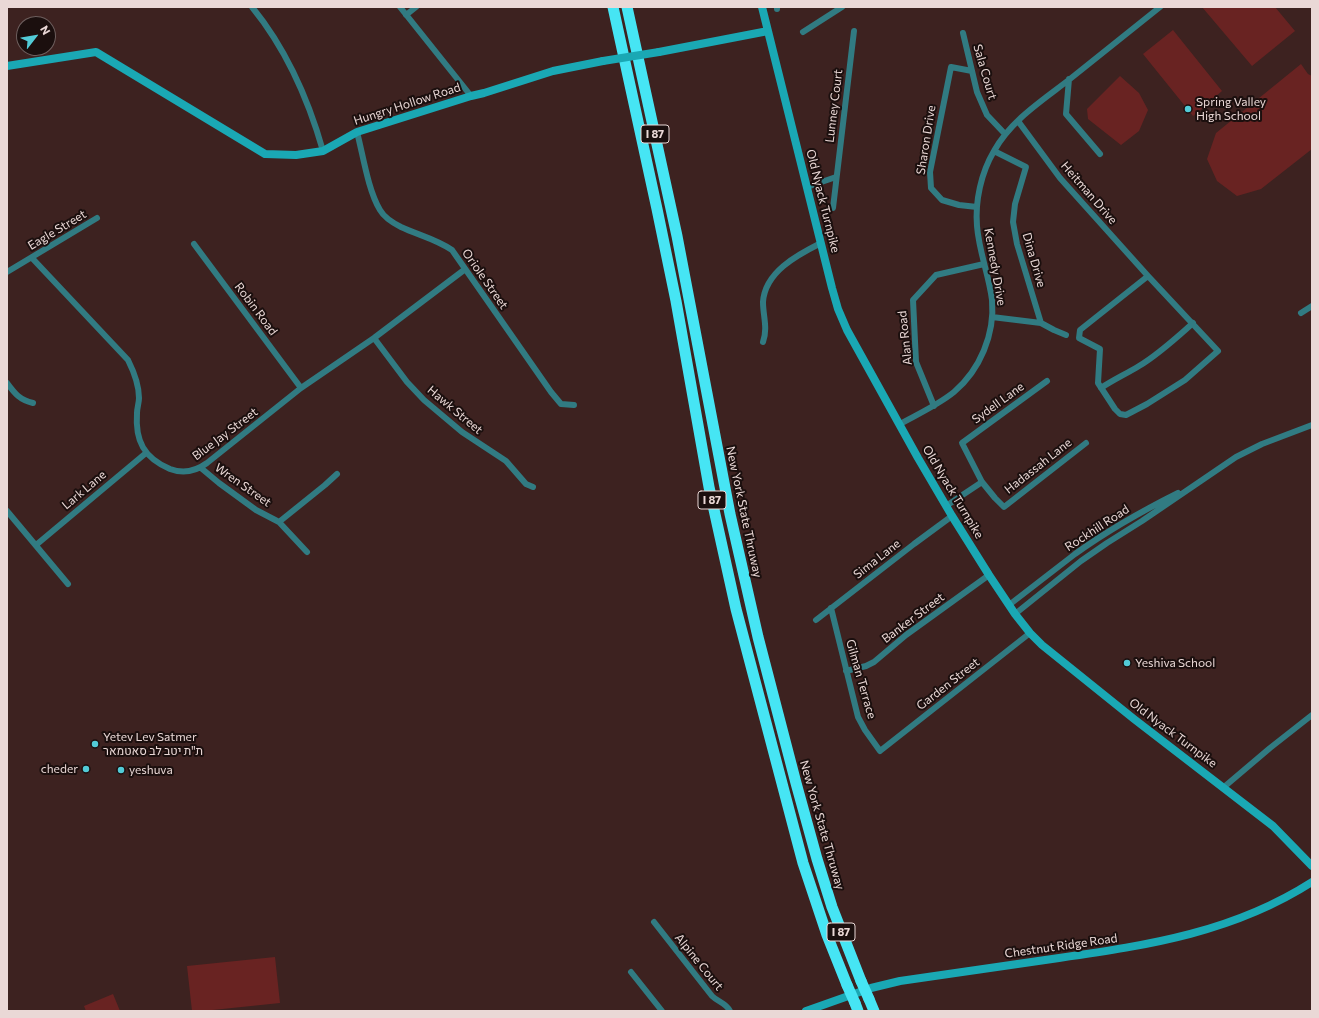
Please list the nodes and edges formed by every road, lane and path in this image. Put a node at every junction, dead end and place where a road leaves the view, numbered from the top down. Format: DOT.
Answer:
graph roads {
  1 [pos="252,7"];
  2 [pos="400,7"];
  3 [pos="416,7"];
  4 [pos="613,7"];
  5 [pos="627,7"];
  6 [pos="762,7"];
  7 [pos="842,7"];
  8 [pos="1160,7"];
  9 [pos="406,15"];
  10 [pos="768,31"];
  11 [pos="854,31"];
  12 [pos="802,32"];
  13 [pos="963,33"];
  14 [pos="7,66"];
  15 [pos="972,71"];
  16 [pos="1069,79"];
  17 [pos="470,96"];
  18 [pos="1018,121"];
  19 [pos="357,132"];
  20 [pos="1005,134"];
  21 [pos="324,151"];
  22 [pos="994,151"];
  23 [pos="1100,154"];
  24 [pos="836,177"];
  25 [pos="807,187"];
  26 [pos="977,207"];
  27 [pos="833,208"];
  28 [pos="97,218"];
  29 [pos="821,243"];
  30 [pos="194,244"];
  31 [pos="32,258"];
  32 [pos="984,264"];
  33 [pos="464,270"];
  34 [pos="7,272"];
  35 [pos="1148,276"];
  36 [pos="1312,306"];
  37 [pos="1301,313"];
  38 [pos="992,317"];
  39 [pos="1041,323"];
  40 [pos="1193,323"];
  41 [pos="1066,335"];
  42 [pos="374,338"];
  43 [pos="763,342"];
  44 [pos="1048,381"];
  45 [pos="7,383"];
  46 [pos="301,388"];
  47 [pos="1101,388"];
  48 [pos="33,403"];
  49 [pos="574,405"];
  50 [pos="934,406"];
  51 [pos="900,424"];
  52 [pos="1312,426"];
  53 [pos="1086,443"];
  54 [pos="146,453"];
  55 [pos="201,468"];
  56 [pos="337,474"];
  57 [pos="1204,480"];
  58 [pos="982,482"];
  59 [pos="533,487"];
  60 [pos="946,506"];
  61 [pos="7,510"];
  62 [pos="952,516"];
  63 [pos="280,522"];
  64 [pos="36,545"];
  65 [pos="307,552"];
  66 [pos="989,575"];
  67 [pos="68,584"];
  68 [pos="1009,605"];
  69 [pos="831,608"];
  70 [pos="1015,614"];
  71 [pos="816,620"];
  72 [pos="1030,633"];
  73 [pos="846,671"];
  74 [pos="1312,715"];
  75 [pos="880,751"];
  76 [pos="1224,787"];
  77 [pos="1312,866"];
  78 [pos="1312,882"];
  79 [pos="654,922"];
  80 [pos="631,972"];
  81 [pos="856,1007"];
  82 [pos="662,1011"];
  83 [pos="730,1011"];
  84 [pos="806,1011"];
  85 [pos="874,1011"];
  1 -- 21 [label="street"];
  2 -- 9 [label="street"];
  3 -- 9 [label="street"];
  4 -- 81 [label="highway, I 87, bridge"];
  5 -- 85 [label="highway, New York State Thruway / I 87, bridge"];
  6 -- 10 [label="street, Old Nyack Turnpike"];
  7 -- 12 [label="street"];
  8 -- 16 [label="street, Kennedy Drive"];
  9 -- 17 [label="street"];
  10 -- 17 [label="street, Hungry Hollow Road, bridge"];
  10 -- 25 [label="street, Old Nyack Turnpike"];
  11 -- 24 [label="street, Lunney Court"];
  13 -- 15 [label="street, Sala Court"];
  14 -- 21 [label="street, Hungry Hollow Road"];
  15 -- 20 [label="street, Sala Court"];
  15 -- 26 [label="street, Sharon Drive"];
  16 -- 18 [label="street, Kennedy Drive"];
  16 -- 23 [label="street"];
  17 -- 19 [label="street, Hungry Hollow Road"];
  18 -- 20 [label="street, Kennedy Drive"];
  18 -- 35 [label="street, Heitman Drive"];
  19 -- 21 [label="street, Hungry Hollow Road"];
  19 -- 33 [label="street, Oriole Street"];
  20 -- 22 [label="street, Kennedy Drive"];
  22 -- 26 [label="street, Kennedy Drive"];
  22 -- 39 [label="street, Dina Drive"];
  24 -- 25 [label="street"];
  24 -- 27 [label="street, Lunney Court"];
  25 -- 29 [label="street, Old Nyack Turnpike"];
  26 -- 32 [label="street, Kennedy Drive"];
  28 -- 31 [label="street, Eagle Street"];
  29 -- 43 [label="street"];
  29 -- 51 [label="street, Old Nyack Turnpike"];
  30 -- 46 [label="street, Robin Road"];
  31 -- 34 [label="street, Eagle Street"];
  31 -- 54 [label="street, Blue Jay Street"];
  32 -- 38 [label="street, Kennedy Drive"];
  32 -- 50 [label="street, Alan Road"];
  33 -- 42 [label="street, Blue Jay Street"];
  33 -- 49 [label="street, Oriole Street"];
  35 -- 40 [label="street, Heitman Drive"];
  35 -- 47 [label="street, Heitman Drive"];
  36 -- 37 [label="street"];
  38 -- 39 [label="street"];
  38 -- 50 [label="street, Kennedy Drive"];
  39 -- 41 [label="street"];
  40 -- 47 [label="street"];
  40 -- 47 [label="street, Heitman Drive"];
  42 -- 46 [label="street, Blue Jay Street"];
  42 -- 59 [label="street, Hawk Street"];
  44 -- 58 [label="street, Sydell Lane"];
  45 -- 48 [label="street"];
  46 -- 55 [label="street, Blue Jay Street"];
  50 -- 51 [label="street, Kennedy Drive"];
  51 -- 60 [label="street, Old Nyack Turnpike"];
  52 -- 57 [label="street, Rockhill Road"];
  53 -- 58 [label="street, Hadassah Lane"];
  54 -- 55 [label="street, Blue Jay Street"];
  54 -- 64 [label="street, Lark Lane"];
  55 -- 63 [label="street, Wren Street"];
  56 -- 63 [label="street"];
  57 -- 68 [label="street, Rockhill Road"];
  57 -- 70 [label="street, Rockhill Road"];
  58 -- 60 [label="street"];
  60 -- 62 [label="street, Old Nyack Turnpike"];
  61 -- 64 [label="street"];
  62 -- 66 [label="street, Old Nyack Turnpike"];
  62 -- 69 [label="street, Sima Lane"];
  63 -- 65 [label="street, Wren Street"];
  64 -- 67 [label="street"];
  66 -- 68 [label="street, Old Nyack Turnpike"];
  66 -- 73 [label="street, Banker Street"];
  68 -- 70 [label="street, Old Nyack Turnpike"];
  69 -- 71 [label="street, Sima Lane"];
  69 -- 73 [label="street, Gilman Terrace"];
  70 -- 72 [label="street, Old Nyack Turnpike"];
  72 -- 75 [label="street, Garden Street"];
  72 -- 76 [label="street, Old Nyack Turnpike"];
  73 -- 75 [label="street, Gilman Terrace"];
  74 -- 76 [label="street"];
  76 -- 77 [label="street, Old Nyack Turnpike"];
  78 -- 84 [label="street, Chestnut Ridge Road"];
  79 -- 83 [label="street, Alpine Court"];
  80 -- 82 [label="street"];
}
